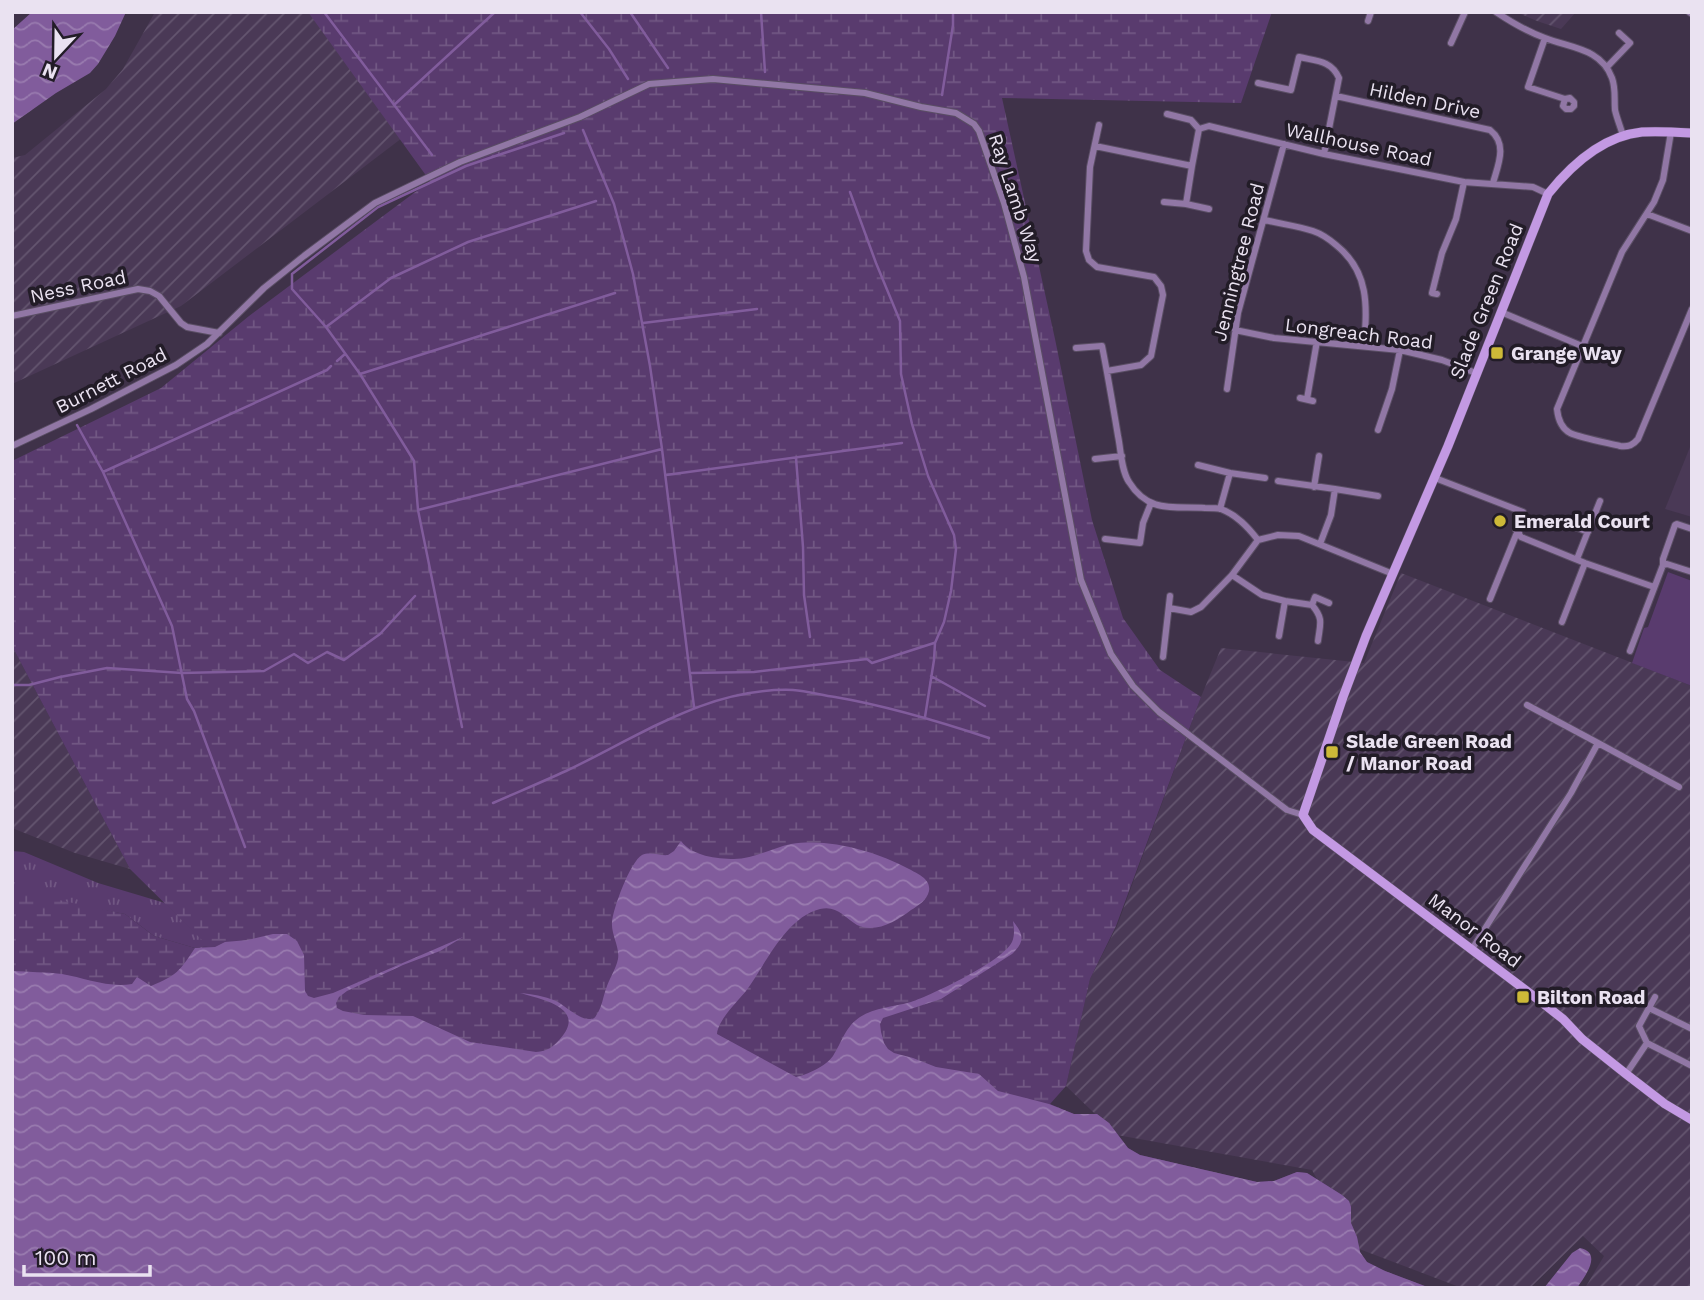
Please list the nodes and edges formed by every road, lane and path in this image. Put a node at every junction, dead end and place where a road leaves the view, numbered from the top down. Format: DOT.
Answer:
graph roads {
  1 [pos="1371,12"];
  2 [pos="1465,12"];
  3 [pos="1496,12"];
  4 [pos="1368,21"];
  5 [pos="1619,33"];
  6 [pos="1545,38"];
  7 [pos="1451,43"];
  8 [pos="1607,67"];
  9 [pos="1258,83"];
  10 [pos="1336,96"];
  11 [pos="1565,99"];
  12 [pos="1167,114"];
  13 [pos="1099,125"];
  14 [pos="1199,129"];
  15 [pos="1671,132"];
  16 [pos="1692,133"];
  17 [pos="1623,136"];
  18 [pos="1284,144"];
  19 [pos="1095,146"];
  20 [pos="1324,154"];
  21 [pos="1192,166"];
  22 [pos="1464,182"];
  23 [pos="1493,183"];
  24 [pos="1548,194"];
  25 [pos="1164,202"];
  26 [pos="1186,204"];
  27 [pos="1209,209"];
  28 [pos="1647,214"];
  29 [pos="1265,220"];
  30 [pos="1692,231"];
  31 [pos="1432,293"];
  32 [pos="1692,309"];
  33 [pos="1502,312"];
  34 [pos="12,316"];
  35 [pos="1235,330"];
  36 [pos="219,333"];
  37 [pos="1317,341"];
  38 [pos="1364,346"];
  39 [pos="1582,346"];
  40 [pos="1076,348"];
  41 [pos="1400,350"];
  42 [pos="1107,371"];
  43 [pos="1476,373"];
  44 [pos="1227,389"];
  45 [pos="1306,399"];
  46 [pos="1378,430"];
  47 [pos="12,446"];
  48 [pos="1122,456"];
  49 [pos="1319,456"];
  50 [pos="1095,459"];
  51 [pos="1198,465"];
  52 [pos="1230,473"];
  53 [pos="1265,478"];
  54 [pos="1435,478"];
  55 [pos="1278,481"];
  56 [pos="1314,486"];
  57 [pos="1335,489"];
  58 [pos="1378,496"];
  59 [pos="1601,501"];
  60 [pos="1150,503"];
  61 [pos="1220,509"];
  62 [pos="1565,523"];
  63 [pos="1692,529"];
  64 [pos="1588,532"];
  65 [pos="1518,533"];
  66 [pos="1105,539"];
  67 [pos="1258,540"];
  68 [pos="1320,544"];
  69 [pos="1577,559"];
  70 [pos="1585,563"];
  71 [pos="1663,565"];
  72 [pos="1692,572"];
  73 [pos="1393,573"];
  74 [pos="1231,575"];
  75 [pos="1654,587"];
  76 [pos="1170,596"];
  77 [pos="1490,599"];
  78 [pos="1284,601"];
  79 [pos="1329,603"];
  80 [pos="1312,605"];
  81 [pos="1169,608"];
  82 [pos="1562,622"];
  83 [pos="1279,636"];
  84 [pos="1318,641"];
  85 [pos="1630,651"];
  86 [pos="1163,657"];
  87 [pos="1527,705"];
  88 [pos="1196,741"];
  89 [pos="1598,743"];
  90 [pos="1679,787"];
  91 [pos="1303,815"];
  92 [pos="1472,950"];
  93 [pos="1655,997"];
  94 [pos="1648,1008"];
  95 [pos="1692,1029"];
  96 [pos="1647,1043"];
  97 [pos="1692,1066"];
  98 [pos="1626,1074"];
  99 [pos="1692,1120"];
  1 -- 4 [label="street"];
  2 -- 7 [label="street"];
  3 -- 6 [label="street"];
  5 -- 8 [label="street"];
  6 -- 8 [label="street"];
  6 -- 11 [label="street"];
  8 -- 17 [label="street"];
  9 -- 10 [label="street"];
  10 -- 20 [label="street"];
  10 -- 23 [label="street, Hilden Drive"];
  12 -- 14 [label="street, Wallhouse Road"];
  13 -- 19 [label="street"];
  14 -- 18 [label="street, Wallhouse Road"];
  14 -- 21 [label="street"];
  15 -- 16 [label="street, Slade Green Road"];
  15 -- 17 [label="street, Slade Green Road"];
  15 -- 28 [label="street"];
  17 -- 24 [label="street, Slade Green Road"];
  18 -- 20 [label="street, Wallhouse Road"];
  18 -- 29 [label="street, Jenningtree Road"];
  19 -- 21 [label="street"];
  19 -- 42 [label="street"];
  20 -- 22 [label="street, Wallhouse Road"];
  21 -- 26 [label="street"];
  22 -- 23 [label="street, Wallhouse Road"];
  22 -- 31 [label="street"];
  23 -- 24 [label="street, Wallhouse Road"];
  24 -- 33 [label="street, Slade Green Road"];
  25 -- 26 [label="street"];
  26 -- 27 [label="street"];
  28 -- 30 [label="street"];
  28 -- 39 [label="street"];
  29 -- 35 [label="street, Jenningtree Road"];
  29 -- 38 [label="street"];
  32 -- 39 [label="street"];
  33 -- 39 [label="street"];
  33 -- 43 [label="street, Slade Green Road"];
  34 -- 36 [label="street, Ness Road"];
  35 -- 37 [label="street, Longreach Road"];
  35 -- 44 [label="street, Jenningtree Road"];
  36 -- 47 [label="street, Burnett Road"];
  36 -- 88 [label="street, Ray Lamb Way"];
  37 -- 38 [label="street, Longreach Road"];
  37 -- 45 [label="street"];
  38 -- 41 [label="street, Longreach Road"];
  40 -- 42 [label="street"];
  41 -- 43 [label="street, Longreach Road"];
  41 -- 46 [label="street"];
  42 -- 48 [label="street"];
  43 -- 54 [label="street, Slade Green Road"];
  48 -- 50 [label="street"];
  48 -- 60 [label="street"];
  49 -- 56 [label="street"];
  51 -- 52 [label="street"];
  52 -- 53 [label="street"];
  52 -- 61 [label="street"];
  54 -- 65 [label="street"];
  54 -- 73 [label="street, Slade Green Road"];
  55 -- 56 [label="street"];
  56 -- 57 [label="street"];
  57 -- 58 [label="street"];
  57 -- 68 [label="street"];
  59 -- 64 [label="street"];
  60 -- 61 [label="street"];
  60 -- 66 [label="street"];
  61 -- 67 [label="street"];
  62 -- 64 [label="street"];
  63 -- 71 [label="street"];
  64 -- 69 [label="street"];
  65 -- 69 [label="street"];
  65 -- 77 [label="street"];
  67 -- 68 [label="street"];
  67 -- 74 [label="street"];
  68 -- 73 [label="street"];
  69 -- 70 [label="street"];
  70 -- 75 [label="street"];
  70 -- 82 [label="street"];
  71 -- 72 [label="street"];
  71 -- 75 [label="street"];
  73 -- 91 [label="street"];
  74 -- 78 [label="street"];
  74 -- 81 [label="street"];
  75 -- 85 [label="street"];
  76 -- 81 [label="street"];
  78 -- 80 [label="street"];
  78 -- 83 [label="street"];
  79 -- 80 [label="street"];
  80 -- 84 [label="street"];
  81 -- 86 [label="street"];
  87 -- 89 [label="street"];
  88 -- 91 [label="street, Manor Road"];
  89 -- 90 [label="street"];
  89 -- 92 [label="street"];
  91 -- 92 [label="street, Manor Road"];
  92 -- 98 [label="street, Manor Road"];
  93 -- 94 [label="street"];
  94 -- 95 [label="street"];
  94 -- 96 [label="street"];
  96 -- 97 [label="street"];
  96 -- 98 [label="street"];
  98 -- 99 [label="street, Manor Road"];
}
